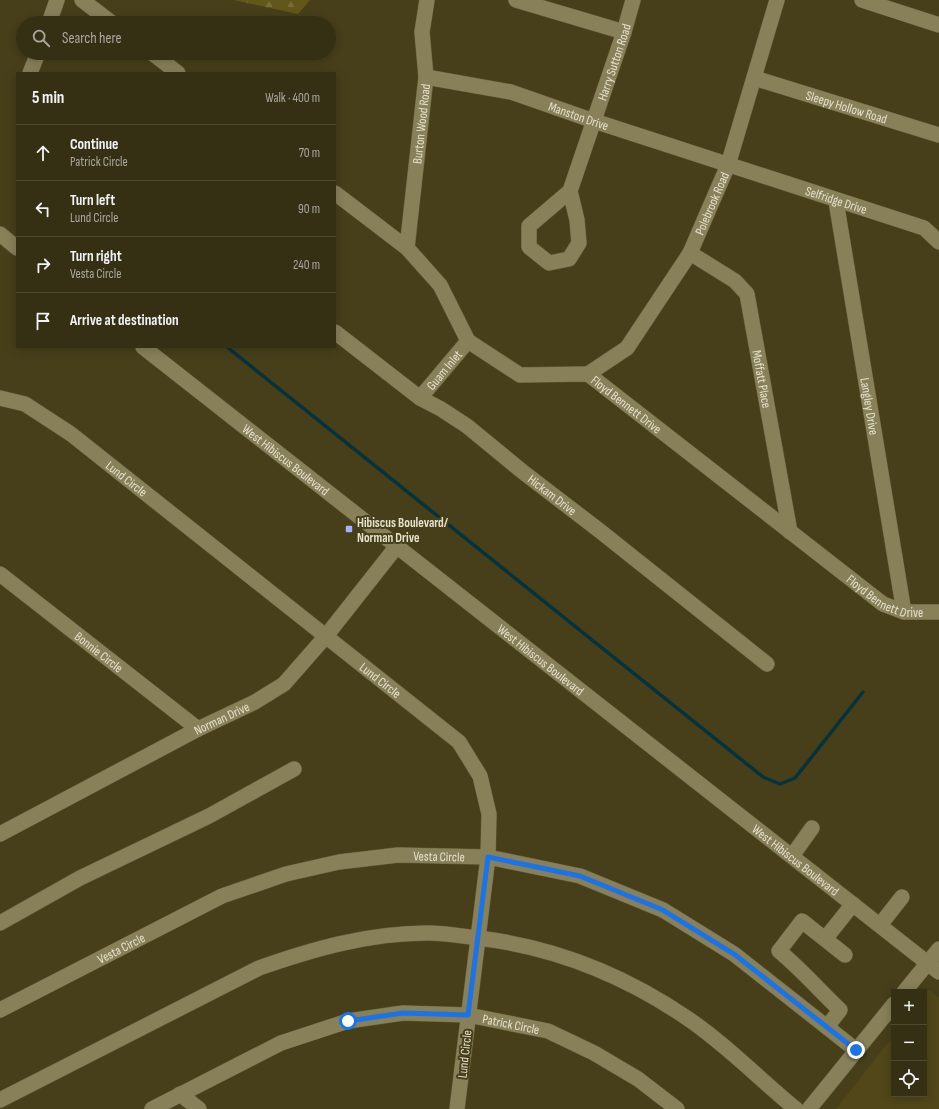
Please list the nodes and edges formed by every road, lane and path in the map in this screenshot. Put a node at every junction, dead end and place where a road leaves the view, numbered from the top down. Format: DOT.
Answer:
graph roads {
  1 [pos="57,0"];
  2 [pos="82,0"];
  3 [pos="427,0"];
  4 [pos="516,0"];
  5 [pos="633,0"];
  6 [pos="778,0"];
  7 [pos="862,0"];
  8 [pos="51,16"];
  9 [pos="103,16"];
  10 [pos="939,25"];
  11 [pos="624,32"];
  12 [pos="35,60"];
  13 [pos="161,60"];
  14 [pos="30,72"];
  15 [pos="177,72"];
  16 [pos="426,77"];
  17 [pos="754,78"];
  18 [pos="594,121"];
  19 [pos="939,135"];
  20 [pos="728,165"];
  21 [pos="570,191"];
  22 [pos="336,194"];
  23 [pos="836,201"];
  24 [pos="0,234"];
  25 [pos="939,242"];
  26 [pos="16,247"];
  27 [pos="407,248"];
  28 [pos="690,253"];
  29 [pos="336,333"];
  30 [pos="468,341"];
  31 [pos="145,348"];
  32 [pos="588,374"];
  33 [pos="0,398"];
  34 [pos="420,398"];
  35 [pos="790,532"];
  36 [pos="397,546"];
  37 [pos="0,574"];
  38 [pos="904,612"];
  39 [pos="939,612"];
  40 [pos="326,636"];
  41 [pos="767,664"];
  42 [pos="198,729"];
  43 [pos="294,769"];
  44 [pos="812,828"];
  45 [pos="0,834"];
  46 [pos="792,856"];
  47 [pos="488,857"];
  48 [pos="902,897"];
  49 [pos="854,904"];
  50 [pos="0,924"];
  51 [pos="880,925"];
  52 [pos="478,938"];
  53 [pos="825,939"];
  54 [pos="939,949"];
  55 [pos="845,955"];
  56 [pos="934,967"];
  57 [pos="814,986"];
  58 [pos="908,989"];
  59 [pos="799,1005"];
  60 [pos="891,1008"];
  61 [pos="0,1010"];
  62 [pos="468,1015"];
  63 [pos="827,1027"];
  64 [pos="856,1050"];
  65 [pos="0,1100"];
  66 [pos="188,1103"];
  67 [pos="152,1109"];
  68 [pos="457,1109"];
  69 [pos="677,1109"];
  70 [pos="796,1109"];
  71 [pos="810,1109"];
  1 -- 8 [label="street"];
  2 -- 9 [label="street"];
  3 -- 16 [label="street, Burton Wood Road"];
  4 -- 11 [label="street"];
  5 -- 11 [label="street, Harry Sutton Road"];
  6 -- 17 [label="street, Polebrook Road"];
  7 -- 10 [label="street"];
  11 -- 18 [label="street, Harry Sutton Road"];
  12 -- 14 [label="street"];
  13 -- 15 [label="street"];
  16 -- 18 [label="street, Manston Drive"];
  16 -- 27 [label="street, Burton Wood Road"];
  17 -- 19 [label="street, Sleepy Hollow Road"];
  17 -- 20 [label="street, Polebrook Road"];
  18 -- 20 [label="street, Manston Drive"];
  18 -- 21 [label="street, Harry Sutton Road"];
  20 -- 23 [label="street, Selfridge Drive"];
  20 -- 28 [label="street, Polebrook Road"];
  21 -- 21 [label="street"];
  22 -- 27 [label="street"];
  23 -- 25 [label="street, Selfridge Drive"];
  23 -- 38 [label="street, Langley Drive"];
  24 -- 26 [label="street"];
  27 -- 30 [label="street"];
  28 -- 32 [label="street, Polebrook Road"];
  28 -- 35 [label="street, Moffatt Place"];
  29 -- 34 [label="street, Hickam Drive"];
  30 -- 32 [label="street, Floyd Bennett Drive"];
  30 -- 34 [label="street, Guam Inlet"];
  31 -- 36 [label="street, West Hibiscus Boulevard"];
  32 -- 35 [label="street, Floyd Bennett Drive"];
  33 -- 40 [label="street, Lund Circle"];
  34 -- 41 [label="street, Hickam Drive"];
  35 -- 38 [label="street, Floyd Bennett Drive"];
  36 -- 40 [label="street, Norman Drive"];
  36 -- 46 [label="street, West Hibiscus Boulevard"];
  37 -- 42 [label="street, Bonnie Circle"];
  38 -- 39 [label="street, Floyd Bennett Drive"];
  40 -- 42 [label="street, Norman Drive"];
  40 -- 47 [label="street, Lund Circle"];
  42 -- 45 [label="street, Norman Drive"];
  43 -- 50 [label="street"];
  44 -- 46 [label="street"];
  46 -- 49 [label="street, West Hibiscus Boulevard"];
  47 -- 52 [label="street, Lund Circle"];
  47 -- 59 [label="street, Vesta Circle"];
  47 -- 61 [label="street, Vesta Circle"];
  48 -- 51 [label="street"];
  49 -- 51 [label="street, West Hibiscus Boulevard"];
  49 -- 53 [label="street"];
  51 -- 56 [label="street, West Hibiscus Boulevard"];
  52 -- 62 [label="street, Lund Circle"];
  52 -- 65 [label="street"];
  52 -- 70 [label="street"];
  53 -- 55 [label="street"];
  53 -- 57 [label="street"];
  54 -- 56 [label="street"];
  56 -- 58 [label="street"];
  57 -- 59 [label="street"];
  57 -- 63 [label="street"];
  59 -- 63 [label="street, Vesta Circle"];
  60 -- 64 [label="street"];
  62 -- 66 [label="street, Patrick Circle"];
  62 -- 68 [label="street, Lund Circle"];
  62 -- 69 [label="street, Patrick Circle"];
  63 -- 64 [label="street, Vesta Circle"];
  64 -- 71 [label="street"];
  66 -- 67 [label="street, Patrick Circle"];
}
